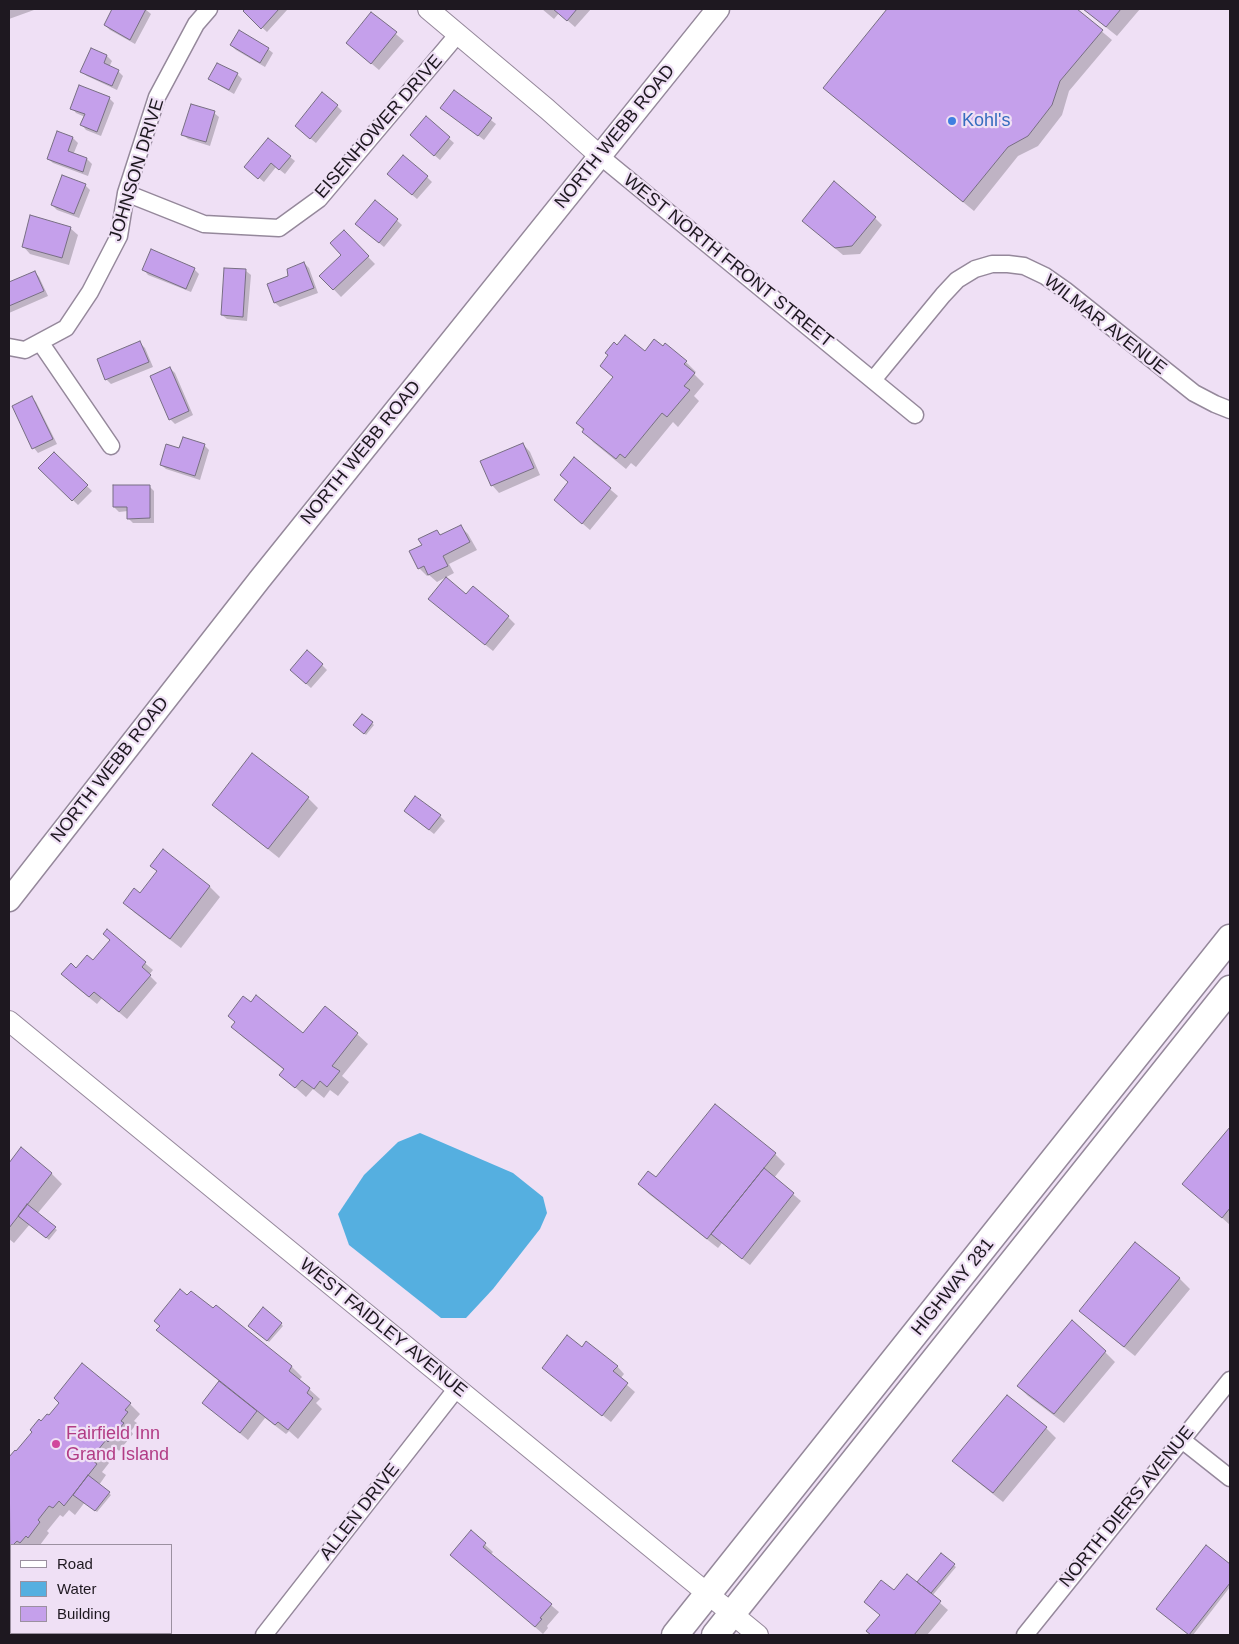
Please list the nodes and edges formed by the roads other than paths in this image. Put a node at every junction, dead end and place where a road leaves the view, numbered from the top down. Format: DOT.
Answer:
graph roads {
  1 [pos="209,9"];
  2 [pos="428,9"];
  3 [pos="718,9"];
  4 [pos="458,34"];
  5 [pos="600,156"];
  6 [pos="126,193"];
  7 [pos="40,342"];
  8 [pos="9,347"];
  9 [pos="873,380"];
  10 [pos="1230,410"];
  11 [pos="915,415"];
  12 [pos="111,446"];
  13 [pos="9,900"];
  14 [pos="1230,938"];
  15 [pos="1230,989"];
  16 [pos="9,1020"];
  17 [pos="1230,1380"];
  18 [pos="457,1388"];
  19 [pos="1182,1440"];
  20 [pos="1230,1478"];
  21 [pos="707,1594"];
  22 [pos="732,1614"];
  23 [pos="264,1635"];
  24 [pos="675,1635"];
  25 [pos="715,1635"];
  26 [pos="758,1635"];
  27 [pos="1025,1635"];
  1 -- 6 [label="street, JOHNSON DRIVE"];
  2 -- 4 [label="street, WEST NORTH FRONT STREET"];
  3 -- 5 [label="main road, NORTH WEBB ROAD"];
  4 -- 5 [label="street, WEST NORTH FRONT STREET"];
  4 -- 6 [label="street, EISENHOWER DRIVE"];
  5 -- 9 [label="street, WEST NORTH FRONT STREET"];
  5 -- 13 [label="main road, NORTH WEBB ROAD"];
  6 -- 7 [label="street, JOHNSON DRIVE"];
  7 -- 8 [label="street, JOHNSON DRIVE"];
  7 -- 12 [label="street"];
  9 -- 10 [label="street, WILMAR AVENUE"];
  9 -- 11 [label="street, WEST NORTH FRONT STREET"];
  14 -- 21 [label="highway, HIGHWAY 281"];
  15 -- 22 [label="highway, HIGHWAY 281"];
  16 -- 18 [label="street, WEST FAIDLEY AVENUE"];
  17 -- 19 [label="street, NORTH DIERS AVENUE"];
  18 -- 21 [label="street, WEST FAIDLEY AVENUE"];
  18 -- 23 [label="street, ALLEN DRIVE"];
  19 -- 20 [label="street"];
  19 -- 27 [label="street, NORTH DIERS AVENUE"];
  21 -- 22 [label="street, WEST FAIDLEY AVENUE"];
  21 -- 24 [label="highway, HIGHWAY 281"];
  22 -- 25 [label="highway, HIGHWAY 281"];
  22 -- 26 [label="street, WEST FAIDLEY AVENUE"];
}
